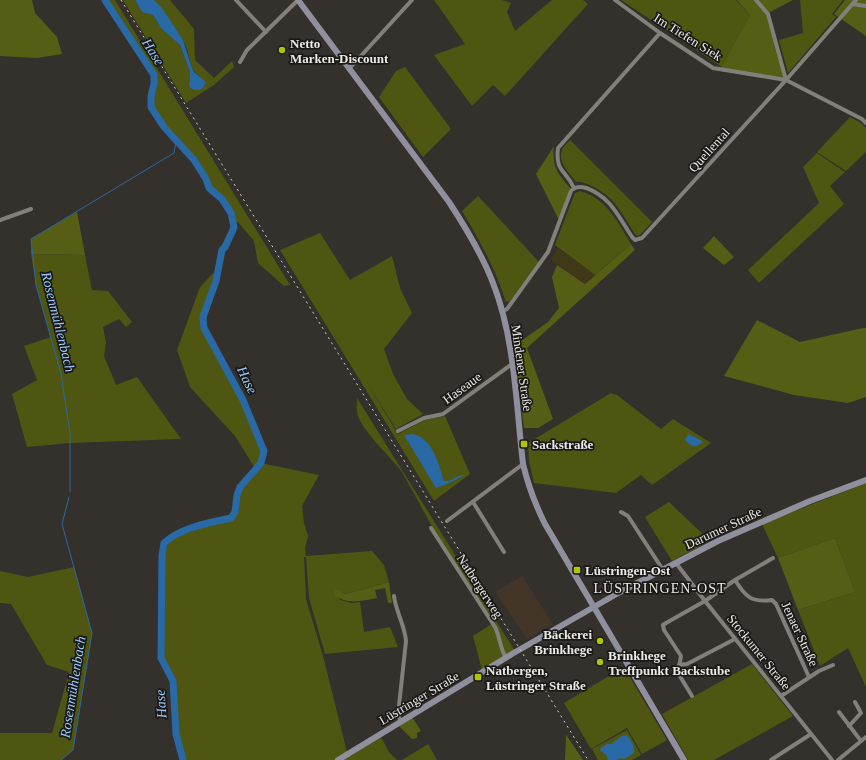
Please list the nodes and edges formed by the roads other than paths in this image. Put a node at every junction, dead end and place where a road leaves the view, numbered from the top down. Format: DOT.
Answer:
graph roads {
  1 [pos="236,0"];
  2 [pos="298,0"];
  3 [pos="412,0"];
  4 [pos="615,0"];
  5 [pos="756,0"];
  6 [pos="856,0"];
  7 [pos="852,4"];
  8 [pos="866,6"];
  9 [pos="266,32"];
  10 [pos="660,32"];
  11 [pos="240,62"];
  12 [pos="349,69"];
  13 [pos="786,80"];
  14 [pos="866,123"];
  15 [pos="574,188"];
  16 [pos="31,209"];
  17 [pos="0,220"];
  18 [pos="502,312"];
  19 [pos="512,364"];
  20 [pos="398,431"];
  21 [pos="523,464"];
  22 [pos="866,480"];
  23 [pos="473,502"];
  24 [pos="621,512"];
  25 [pos="448,521"];
  26 [pos="431,528"];
  27 [pos="504,552"];
  28 [pos="773,558"];
  29 [pos="676,563"];
  30 [pos="663,570"];
  31 [pos="735,580"];
  32 [pos="394,596"];
  33 [pos="705,601"];
  34 [pos="594,607"];
  35 [pos="735,639"];
  36 [pos="506,658"];
  37 [pos="833,664"];
  38 [pos="679,665"];
  39 [pos="809,677"];
  40 [pos="692,696"];
  41 [pos="782,696"];
  42 [pos="855,702"];
  43 [pos="839,712"];
  44 [pos="400,722"];
  45 [pos="849,726"];
  46 [pos="811,734"];
  47 [pos="866,737"];
  48 [pos="861,741"];
  49 [pos="777,759"];
  50 [pos="338,760"];
  51 [pos="683,760"];
  52 [pos="771,760"];
  53 [pos="832,760"];
  54 [pos="838,760"];
  1 -- 9 [label="street"];
  2 -- 9 [label="street"];
  2 -- 12 [label="main road, Mindener Straße"];
  3 -- 12 [label="street"];
  4 -- 10 [label="street, Im Tiefen Siek"];
  5 -- 13 [label="street"];
  6 -- 7 [label="street, Quellental"];
  7 -- 8 [label="street"];
  7 -- 13 [label="street, Quellental"];
  9 -- 11 [label="street"];
  10 -- 13 [label="street, Im Tiefen Siek"];
  10 -- 15 [label="street"];
  12 -- 18 [label="main road, Mindener Straße"];
  13 -- 14 [label="street, Im Tiefen Siek"];
  13 -- 15 [label="street, Quellental"];
  15 -- 18 [label="street"];
  16 -- 17 [label="street"];
  18 -- 19 [label="main road, Mindener Straße"];
  19 -- 20 [label="street, Haseaue"];
  19 -- 21 [label="main road, Mindener Straße"];
  21 -- 23 [label="street"];
  21 -- 34 [label="main road, Mindener Straße"];
  22 -- 29 [label="main road, Darumer Straße"];
  23 -- 25 [label="street"];
  23 -- 27 [label="street"];
  24 -- 30 [label="street"];
  26 -- 36 [label="street, Natbergerweg"];
  28 -- 31 [label="street"];
  29 -- 30 [label="main road, Darumer Straße"];
  29 -- 33 [label="street, Stockumer Straße"];
  30 -- 34 [label="main road, Darumer Straße"];
  31 -- 33 [label="street"];
  31 -- 39 [label="street, Jenaer Straße"];
  32 -- 44 [label="street"];
  33 -- 35 [label="street, Stockumer Straße"];
  33 -- 38 [label="street"];
  34 -- 36 [label="main road, Lüstringer Straße"];
  34 -- 51 [label="main road, Mindener Straße"];
  35 -- 38 [label="street"];
  35 -- 41 [label="street, Stockumer Straße"];
  36 -- 44 [label="main road, Lüstringer Straße"];
  37 -- 39 [label="street"];
  38 -- 40 [label="street"];
  39 -- 41 [label="street"];
  41 -- 46 [label="street, Stockumer Straße"];
  42 -- 45 [label="street"];
  43 -- 45 [label="street"];
  44 -- 50 [label="main road, Lüstringer Straße"];
  45 -- 48 [label="street"];
  46 -- 49 [label="street"];
  46 -- 53 [label="street, Stockumer Straße"];
  47 -- 48 [label="street"];
  48 -- 54 [label="street"];
  49 -- 52 [label="street"];
}
